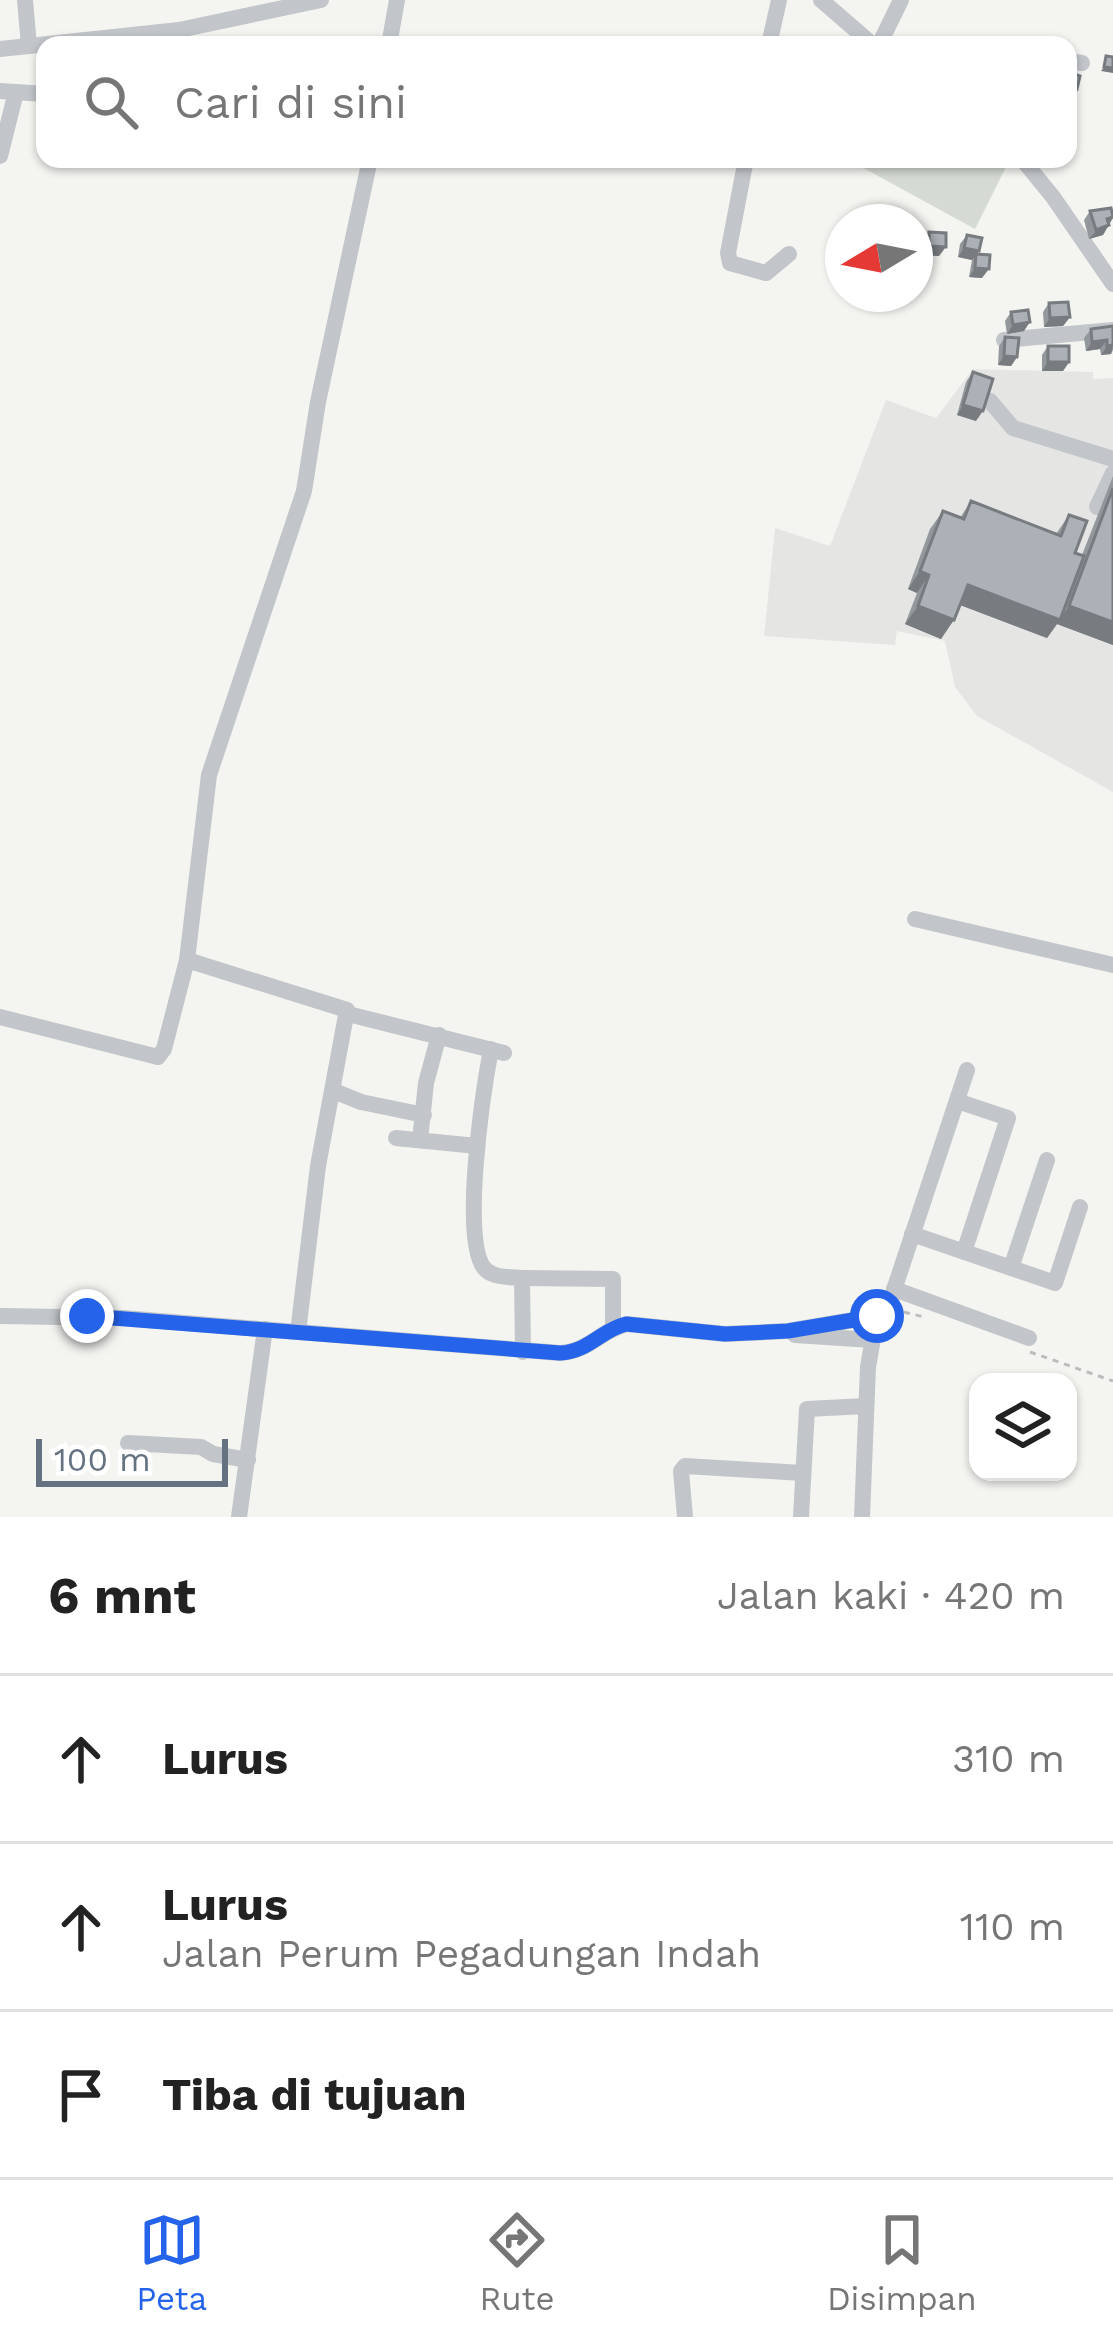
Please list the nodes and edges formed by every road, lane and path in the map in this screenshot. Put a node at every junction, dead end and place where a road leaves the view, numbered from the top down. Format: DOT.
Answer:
graph roads {
  1 [pos="25,0"];
  2 [pos="321,0"];
  3 [pos="397,0"];
  4 [pos="779,0"];
  5 [pos="821,0"];
  6 [pos="901,0"];
  7 [pos="123,36"];
  8 [pos="391,36"];
  9 [pos="771,36"];
  10 [pos="865,36"];
  11 [pos="881,36"];
  12 [pos="36,45"];
  13 [pos="29,46"];
  14 [pos="0,49"];
  15 [pos="8,92"];
  16 [pos="0,156"];
  17 [pos="368,168"];
  18 [pos="744,168"];
  19 [pos="1029,168"];
  20 [pos="789,254"];
  21 [pos="1113,284"];
  22 [pos="1113,330"];
  23 [pos="1004,340"];
  24 [pos="990,401"];
  25 [pos="1113,459"];
  26 [pos="1113,473"];
  27 [pos="1097,506"];
  28 [pos="915,919"];
  29 [pos="187,960"];
  30 [pos="1113,965"];
  31 [pos="348,1014"];
  32 [pos="0,1017"];
  33 [pos="439,1035"];
  34 [pos="967,1070"];
  35 [pos="334,1091"];
  36 [pos="957,1101"];
  37 [pos="424,1115"];
  38 [pos="396,1138"];
  39 [pos="420,1140"];
  40 [pos="477,1146"];
  41 [pos="1047,1160"];
  42 [pos="1080,1207"];
  43 [pos="912,1234"];
  44 [pos="964,1252"];
  45 [pos="1011,1268"];
  46 [pos="522,1278"];
  47 [pos="894,1289"];
  48 [pos="0,1316"];
  49 [pos="877,1316"];
  50 [pos="614,1328"];
  51 [pos="265,1329"];
  52 [pos="788,1331"];
  53 [pos="298,1332"];
  54 [pos="1030,1338"];
  55 [pos="872,1340"];
  56 [pos="523,1352"];
  57 [pos="866,1406"];
  58 [pos="128,1443"];
  59 [pos="248,1460"];
  60 [pos="802,1473"];
  61 [pos="238,1517"];
  62 [pos="685,1517"];
  63 [pos="801,1517"];
  64 [pos="862,1517"];
  1 -- 13 [label="street"];
  2 -- 7 [label="street"];
  3 -- 8 [label="street"];
  4 -- 9 [label="street"];
  5 -- 10 [label="street"];
  6 -- 11 [label="street"];
  12 -- 13 [label="street"];
  13 -- 14 [label="street"];
  15 -- 16 [label="street"];
  17 -- 29 [label="street"];
  18 -- 20 [label="street"];
  19 -- 21 [label="street"];
  22 -- 23 [label="street"];
  24 -- 25 [label="street"];
  26 -- 27 [label="street"];
  28 -- 30 [label="street"];
  29 -- 31 [label="street"];
  29 -- 32 [label="street"];
  31 -- 33 [label="street"];
  31 -- 35 [label="street"];
  33 -- 37 [label="street"];
  33 -- 40 [label="street"];
  34 -- 36 [label="street"];
  35 -- 37 [label="street"];
  35 -- 53 [label="street"];
  36 -- 43 [label="street"];
  36 -- 44 [label="street"];
  37 -- 39 [label="street"];
  38 -- 39 [label="street"];
  39 -- 40 [label="street"];
  40 -- 46 [label="street"];
  41 -- 45 [label="street"];
  42 -- 45 [label="street"];
  43 -- 44 [label="street"];
  43 -- 47 [label="street"];
  44 -- 45 [label="street"];
  46 -- 50 [label="street"];
  46 -- 56 [label="street"];
  47 -- 49 [label="street"];
  47 -- 54 [label="street"];
  48 -- 51 [label="street"];
  49 -- 52 [label="street"];
  49 -- 55 [label="street"];
  50 -- 52 [label="street"];
  50 -- 56 [label="street"];
  51 -- 53 [label="street"];
  51 -- 59 [label="street"];
  52 -- 55 [label="street"];
  53 -- 56 [label="street"];
  55 -- 57 [label="street"];
  57 -- 60 [label="street"];
  57 -- 64 [label="street"];
  58 -- 59 [label="street"];
  59 -- 61 [label="street"];
  60 -- 62 [label="street"];
  60 -- 63 [label="street"];
}
